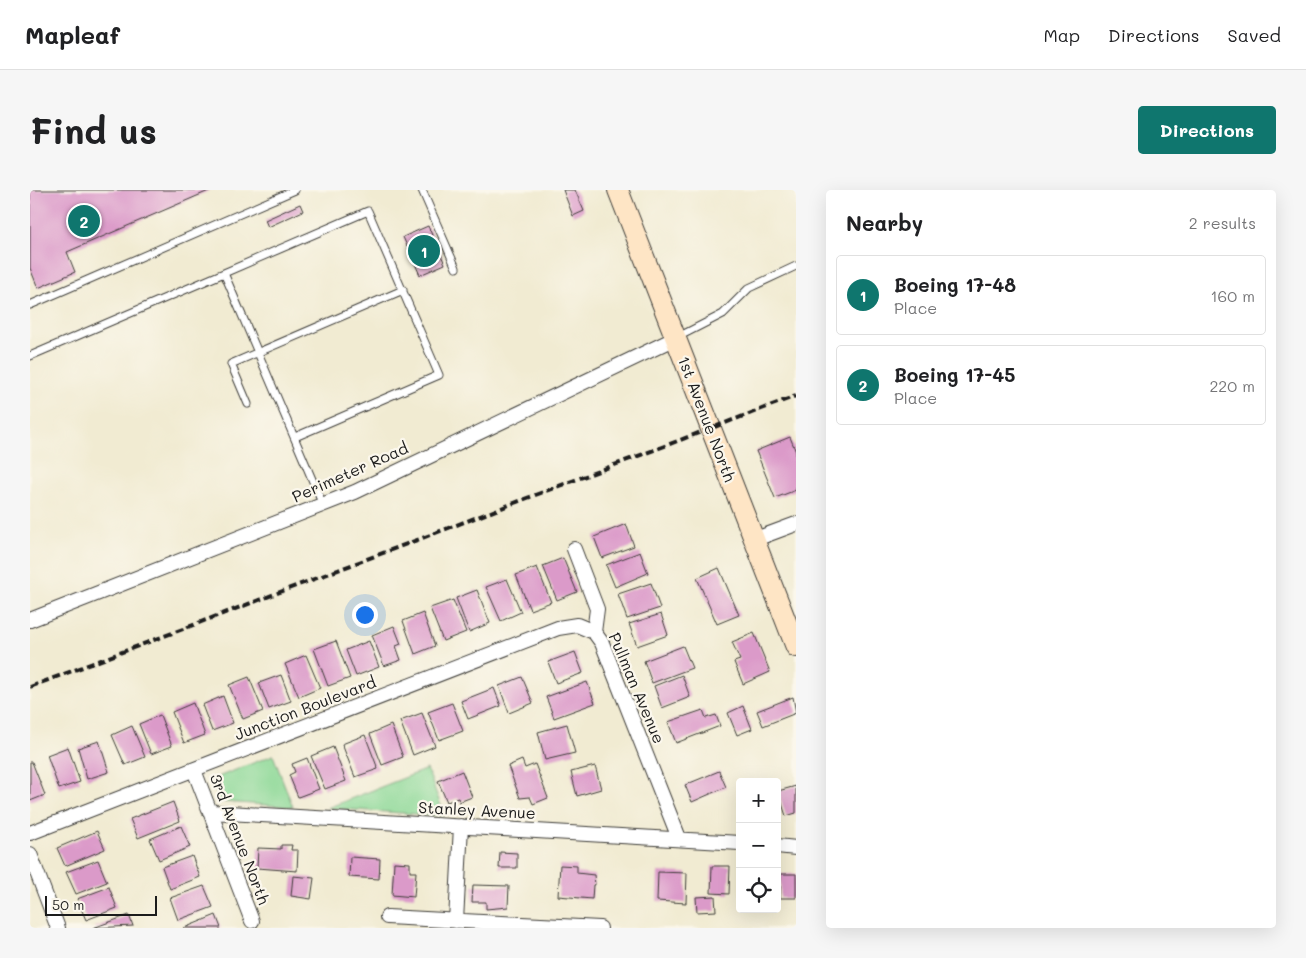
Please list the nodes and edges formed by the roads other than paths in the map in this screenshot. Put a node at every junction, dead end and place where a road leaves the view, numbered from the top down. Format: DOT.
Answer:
graph roads {
  1 [pos="294,190"];
  2 [pos="422,190"];
  3 [pos="618,190"];
  4 [pos="796,266"];
  5 [pos="456,268"];
  6 [pos="224,273"];
  7 [pos="403,290"];
  8 [pos="30,305"];
  9 [pos="676,338"];
  10 [pos="258,353"];
  11 [pos="30,356"];
  12 [pos="248,404"];
  13 [pos="295,437"];
  14 [pos="323,505"];
  15 [pos="796,524"];
  16 [pos="753,540"];
  17 [pos="574,549"];
  18 [pos="30,620"];
  19 [pos="594,632"];
  20 [pos="796,647"];
  21 [pos="194,770"];
  22 [pos="212,812"];
  23 [pos="461,826"];
  24 [pos="30,832"];
  25 [pos="679,838"];
  26 [pos="736,843"];
  27 [pos="781,846"];
  28 [pos="796,848"];
  29 [pos="30,854"];
  30 [pos="387,917"];
  31 [pos="456,920"];
  32 [pos="252,921"];
  33 [pos="58,928"];
  34 [pos="600,928"];
  1 -- 8 [label="lane"];
  2 -- 5 [label="lane"];
  3 -- 9 [label="street, 1st Avenue North"];
  4 -- 9 [label="lane"];
  6 -- 7 [label="lane"];
  6 -- 10 [label="lane"];
  6 -- 11 [label="lane"];
  7 -- 10 [label="lane"];
  7 -- 13 [label="lane"];
  9 -- 14 [label="street, Perimeter Road"];
  9 -- 16 [label="street, 1st Avenue North"];
  10 -- 12 [label="lane"];
  10 -- 13 [label="lane"];
  13 -- 14 [label="lane"];
  14 -- 18 [label="street, Perimeter Road"];
  15 -- 16 [label="street"];
  16 -- 20 [label="street, 1st Avenue North"];
  17 -- 19 [label="street, Pullman Avenue"];
  19 -- 21 [label="street, Junction Boulevard"];
  19 -- 25 [label="street, Pullman Avenue"];
  21 -- 22 [label="street, 3rd Avenue North"];
  21 -- 24 [label="street, Junction Boulevard"];
  22 -- 23 [label="street, Stanley Avenue"];
  22 -- 32 [label="street, 3rd Avenue North"];
  23 -- 25 [label="street, Stanley Avenue"];
  23 -- 31 [label="street"];
  25 -- 26 [label="street, Stanley Avenue"];
  27 -- 28 [label="street"];
  29 -- 33 [label="street"];
  30 -- 31 [label="street"];
  31 -- 34 [label="street"];
}
